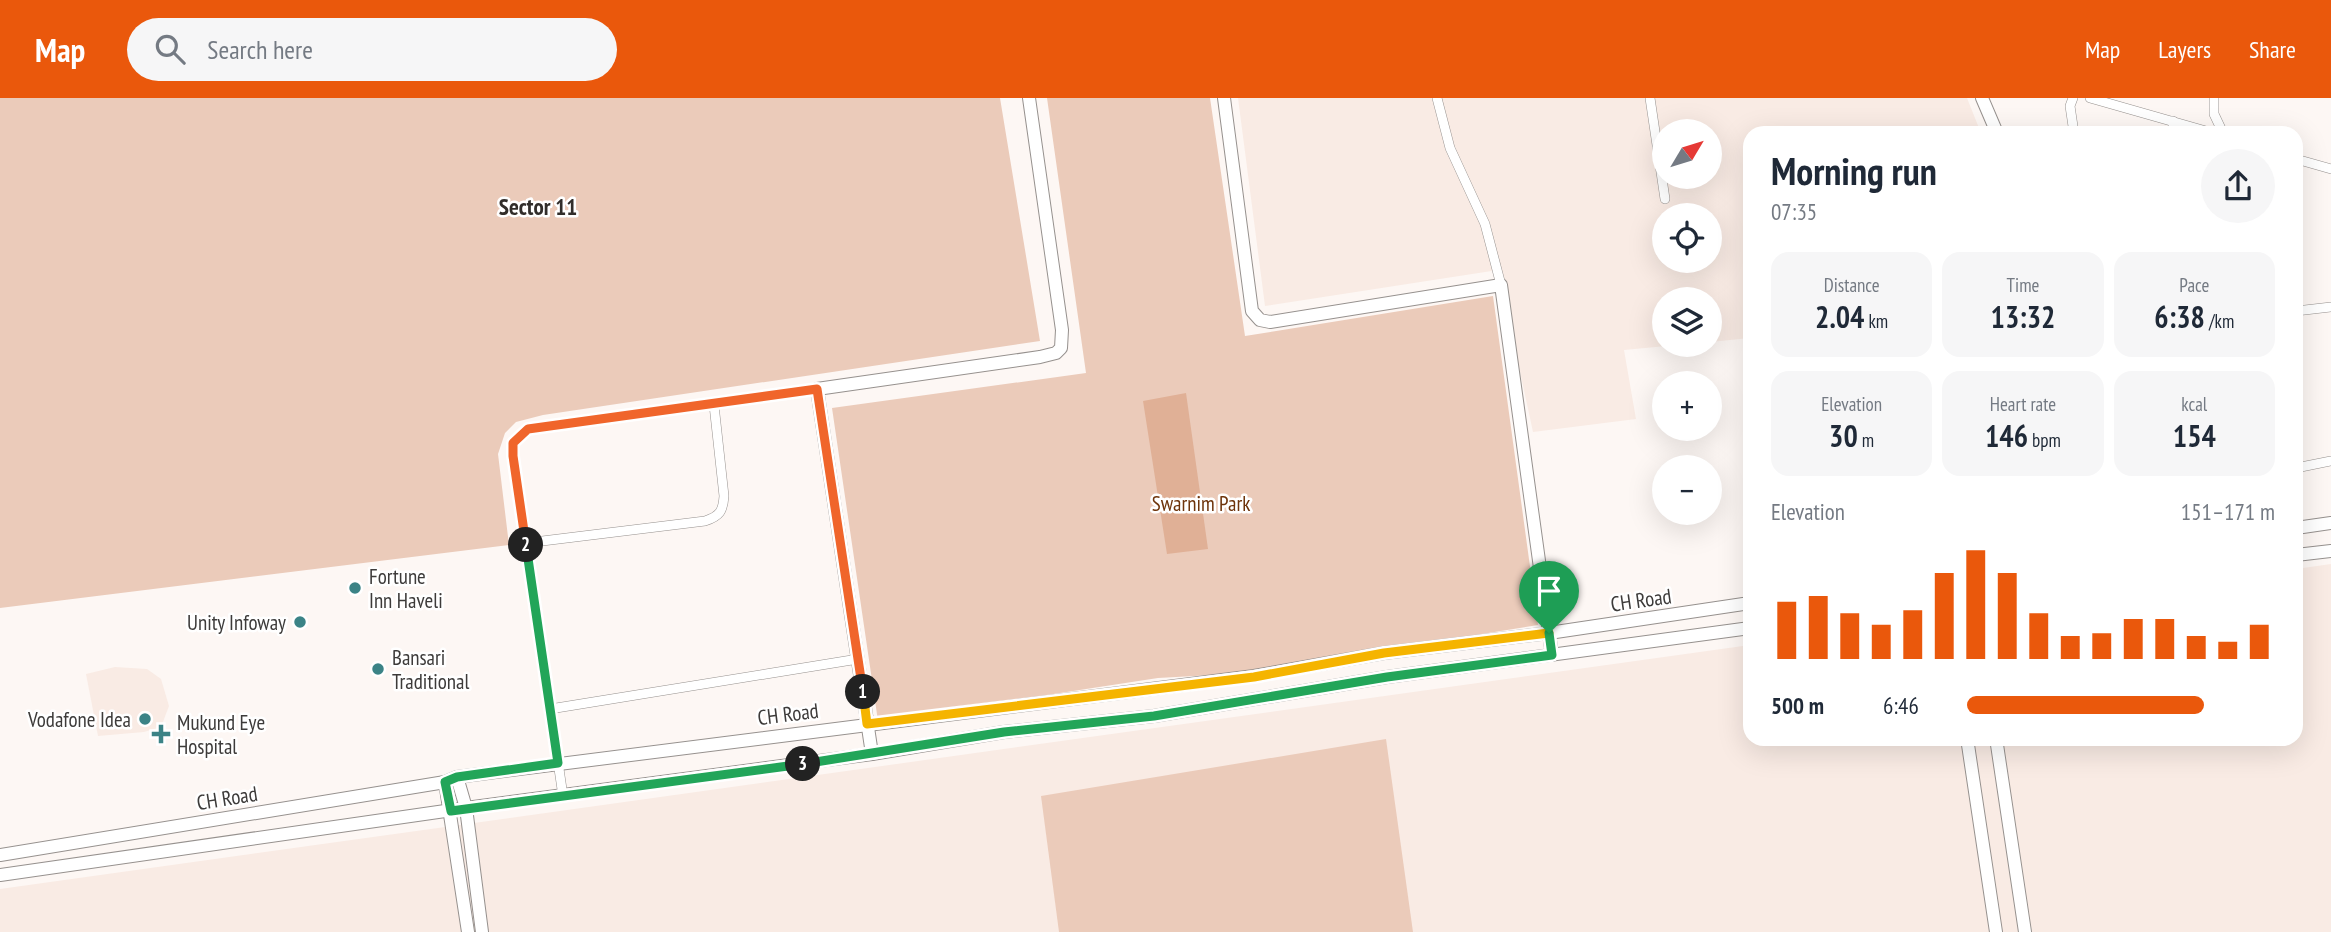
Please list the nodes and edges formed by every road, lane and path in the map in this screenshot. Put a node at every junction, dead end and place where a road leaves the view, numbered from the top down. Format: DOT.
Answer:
graph roads {
  1 [pos="1029,98"];
  2 [pos="1224,98"];
  3 [pos="1437,98"];
  4 [pos="1650,98"];
  5 [pos="1982,98"];
  6 [pos="2073,98"];
  7 [pos="2090,98"];
  8 [pos="2214,98"];
  9 [pos="2173,121"];
  10 [pos="1994,126"];
  11 [pos="2073,126"];
  12 [pos="2173,126"];
  13 [pos="2190,126"];
  14 [pos="2220,126"];
  15 [pos="2303,161"];
  16 [pos="2331,169"];
  17 [pos="1665,199"];
  18 [pos="1501,285"];
  19 [pos="2331,307"];
  20 [pos="2303,310"];
  21 [pos="817,389"];
  22 [pos="714,405"];
  23 [pos="2331,461"];
  24 [pos="2303,465"];
  25 [pos="2331,523"];
  26 [pos="2303,527"];
  27 [pos="526,543"];
  28 [pos="2331,551"];
  29 [pos="2303,554"];
  30 [pos="1743,604"];
  31 [pos="1743,629"];
  32 [pos="1549,633"];
  33 [pos="1552,655"];
  34 [pos="858,659"];
  35 [pos="550,709"];
  36 [pos="867,724"];
  37 [pos="1968,746"];
  38 [pos="1997,746"];
  39 [pos="872,754"];
  40 [pos="558,763"];
  41 [pos="451,780"];
  42 [pos="563,796"];
  43 [pos="466,808"];
  44 [pos="451,811"];
  45 [pos="0,855"];
  46 [pos="0,875"];
  47 [pos="468,932"];
  48 [pos="482,932"];
  49 [pos="1996,932"];
  50 [pos="2025,932"];
  1 -- 21 [label="street"];
  2 -- 18 [label="street"];
  3 -- 18 [label="street"];
  4 -- 17 [label="street"];
  5 -- 10 [label="street"];
  6 -- 11 [label="street"];
  7 -- 9 [label="street"];
  8 -- 14 [label="street"];
  9 -- 12 [label="street"];
  9 -- 13 [label="street"];
  15 -- 16 [label="street"];
  18 -- 32 [label="street"];
  19 -- 20 [label="street"];
  21 -- 22 [label="street"];
  21 -- 34 [label="street"];
  22 -- 27 [label="street"];
  22 -- 27 [label="street"];
  23 -- 24 [label="street"];
  25 -- 26 [label="street"];
  27 -- 35 [label="street"];
  28 -- 29 [label="street"];
  30 -- 32 [label="street, CH Road"];
  31 -- 33 [label="street, CH Road"];
  32 -- 33 [label="street"];
  32 -- 36 [label="street, CH Road"];
  33 -- 39 [label="street, CH Road"];
  34 -- 35 [label="street"];
  34 -- 36 [label="street"];
  35 -- 40 [label="street"];
  36 -- 39 [label="street"];
  36 -- 40 [label="street, CH Road"];
  37 -- 49 [label="street"];
  38 -- 50 [label="street"];
  39 -- 42 [label="street, CH Road"];
  40 -- 41 [label="street, CH Road"];
  40 -- 42 [label="street"];
  41 -- 43 [label="street"];
  41 -- 44 [label="street"];
  41 -- 45 [label="street, CH Road"];
  42 -- 43 [label="street, CH Road"];
  43 -- 44 [label="street, CH Road"];
  43 -- 48 [label="street"];
  44 -- 46 [label="street, CH Road"];
  44 -- 47 [label="street"];
}
